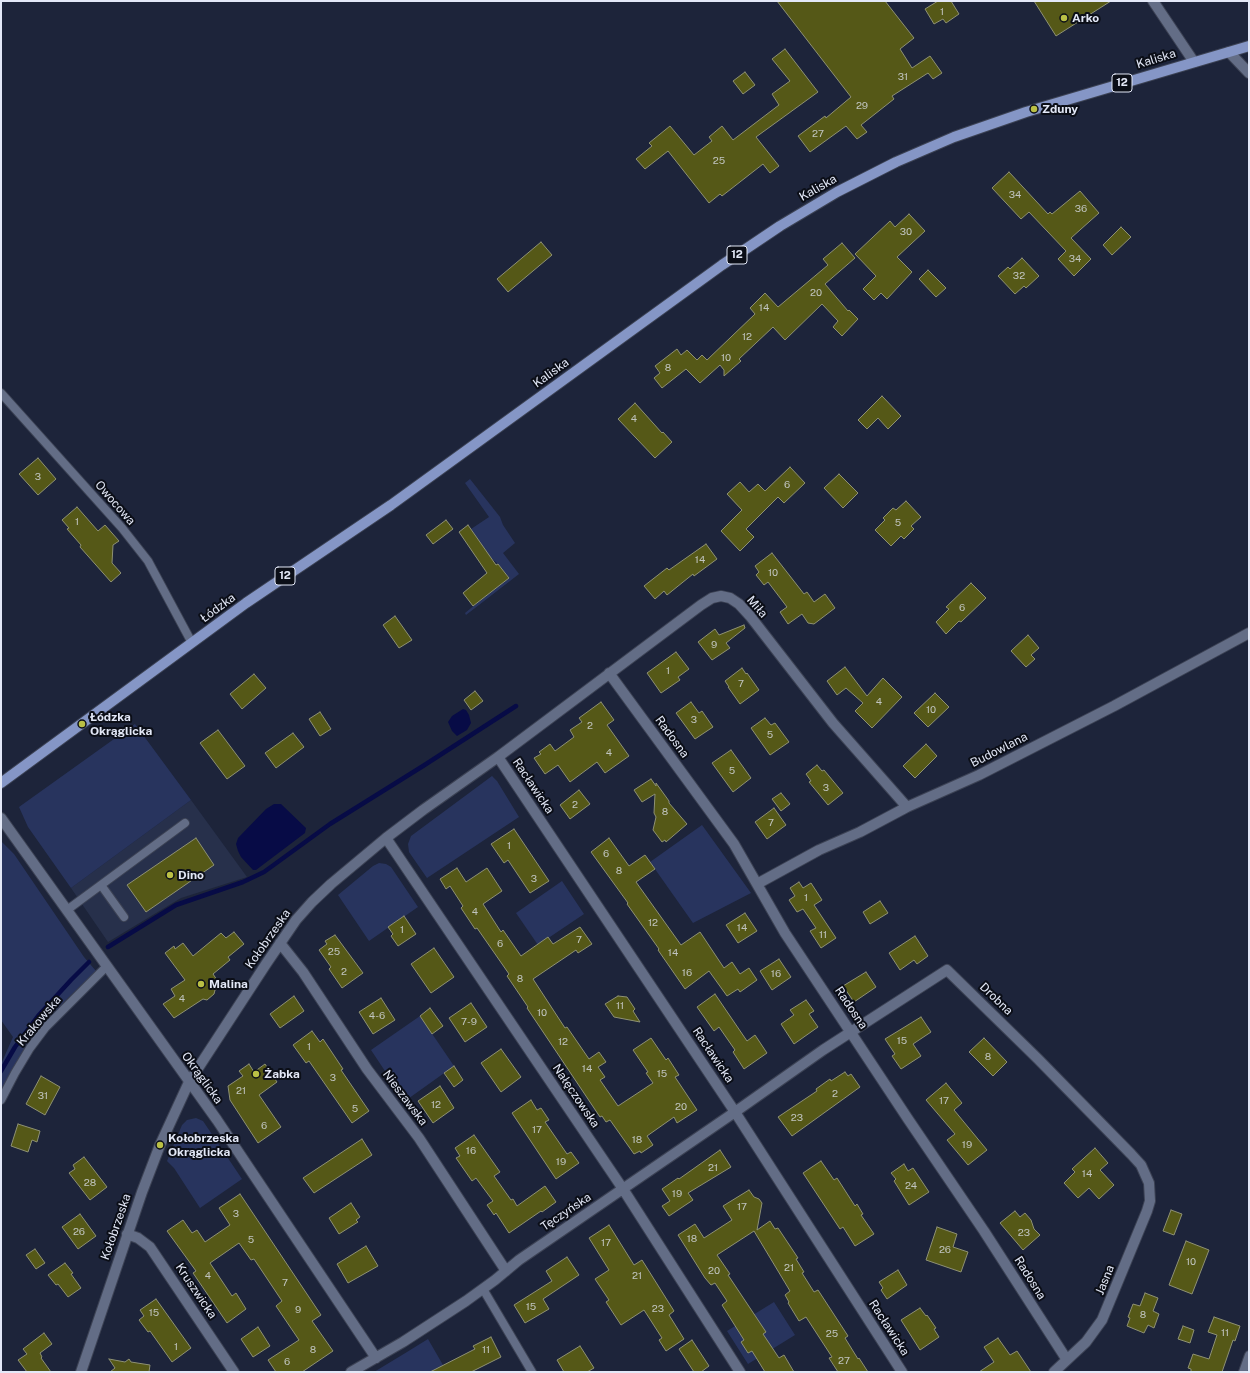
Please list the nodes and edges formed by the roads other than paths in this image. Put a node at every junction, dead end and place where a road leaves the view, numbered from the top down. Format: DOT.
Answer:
graph roads {
  1 [pos="1153,1"];
  2 [pos="1249,46"];
  3 [pos="1229,52"];
  4 [pos="1194,62"];
  5 [pos="1249,73"];
  6 [pos="1,393"];
  7 [pos="455,459"];
  8 [pos="1249,633"];
  9 [pos="192,643"];
  10 [pos="609,673"];
  11 [pos="547,720"];
  12 [pos="498,757"];
  13 [pos="1,783"];
  14 [pos="907,807"];
  15 [pos="1,818"];
  16 [pos="185,823"];
  17 [pos="386,838"];
  18 [pos="757,884"];
  19 [pos="101,885"];
  20 [pos="67,910"];
  21 [pos="124,917"];
  22 [pos="280,943"];
  23 [pos="107,966"];
  24 [pos="851,1031"];
  25 [pos="795,1071"];
  26 [pos="189,1082"];
  27 [pos="1,1100"];
  28 [pos="735,1112"];
  29 [pos="1149,1183"];
  30 [pos="623,1189"];
  31 [pos="127,1234"];
  32 [pos="506,1271"];
  33 [pos="483,1289"];
  34 [pos="1249,1355"];
  35 [pos="376,1358"];
  36 [pos="1066,1360"];
  37 [pos="81,1372"];
  38 [pos="234,1372"];
  39 [pos="351,1372"];
  40 [pos="532,1372"];
  41 [pos="740,1372"];
  42 [pos="902,1372"];
  43 [pos="1054,1372"];
  44 [pos="1243,1372"];
  1 -- 4 [label="street"];
  2 -- 3 [label="main road, Kaliska / 12"];
  3 -- 4 [label="main road, Kaliska / 12"];
  3 -- 5 [label="street"];
  4 -- 7 [label="main road, Kaliska / 12"];
  6 -- 9 [label="lane, Owocowa"];
  7 -- 9 [label="main road, Łódzka / 12"];
  8 -- 14 [label="street, Budowlana"];
  9 -- 13 [label="main road, Łódzka / 12"];
  10 -- 11 [label="street, Miła"];
  10 -- 14 [label="street, Miła"];
  10 -- 18 [label="street, Radosna"];
  11 -- 12 [label="street, Kołobrzeska"];
  12 -- 17 [label="street, Kołobrzeska"];
  12 -- 28 [label="street, Racławicka"];
  14 -- 18 [label="street, Budowlana"];
  15 -- 20 [label="street, Okrąglicka"];
  16 -- 19 [label="lane"];
  17 -- 22 [label="street, Kołobrzeska"];
  17 -- 30 [label="street, Nałęczowska"];
  18 -- 24 [label="street, Radosna"];
  19 -- 20 [label="lane"];
  19 -- 21 [label="lane"];
  20 -- 23 [label="street, Okrąglicka"];
  22 -- 26 [label="street, Kołobrzeska"];
  22 -- 32 [label="street, Nieszawska"];
  23 -- 26 [label="street, Okrąglicka"];
  23 -- 27 [label="lane, Krakowska"];
  24 -- 25 [label="street, Drobna"];
  24 -- 29 [label="street, Drobna"];
  24 -- 36 [label="street, Radosna"];
  25 -- 28 [label="street, Tęczyńska"];
  26 -- 31 [label="street, Kołobrzeska"];
  26 -- 35 [label="street, Okrąglicka"];
  28 -- 30 [label="street, Tęczyńska"];
  28 -- 42 [label="street, Racławicka"];
  29 -- 36 [label="street, Jasna"];
  30 -- 32 [label="street, Tęczyńska"];
  30 -- 41 [label="street, Nałęczowska"];
  31 -- 37 [label="street, Kołobrzeska"];
  31 -- 38 [label="street, Kruszwicka"];
  32 -- 33 [label="street, Tęczyńska"];
  33 -- 35 [label="street, Tęczyńska"];
  33 -- 40 [label="lane"];
  34 -- 44 [label="lane"];
  35 -- 39 [label="street, Tęczyńska"];
  36 -- 43 [label="street, Jasna"];
}
